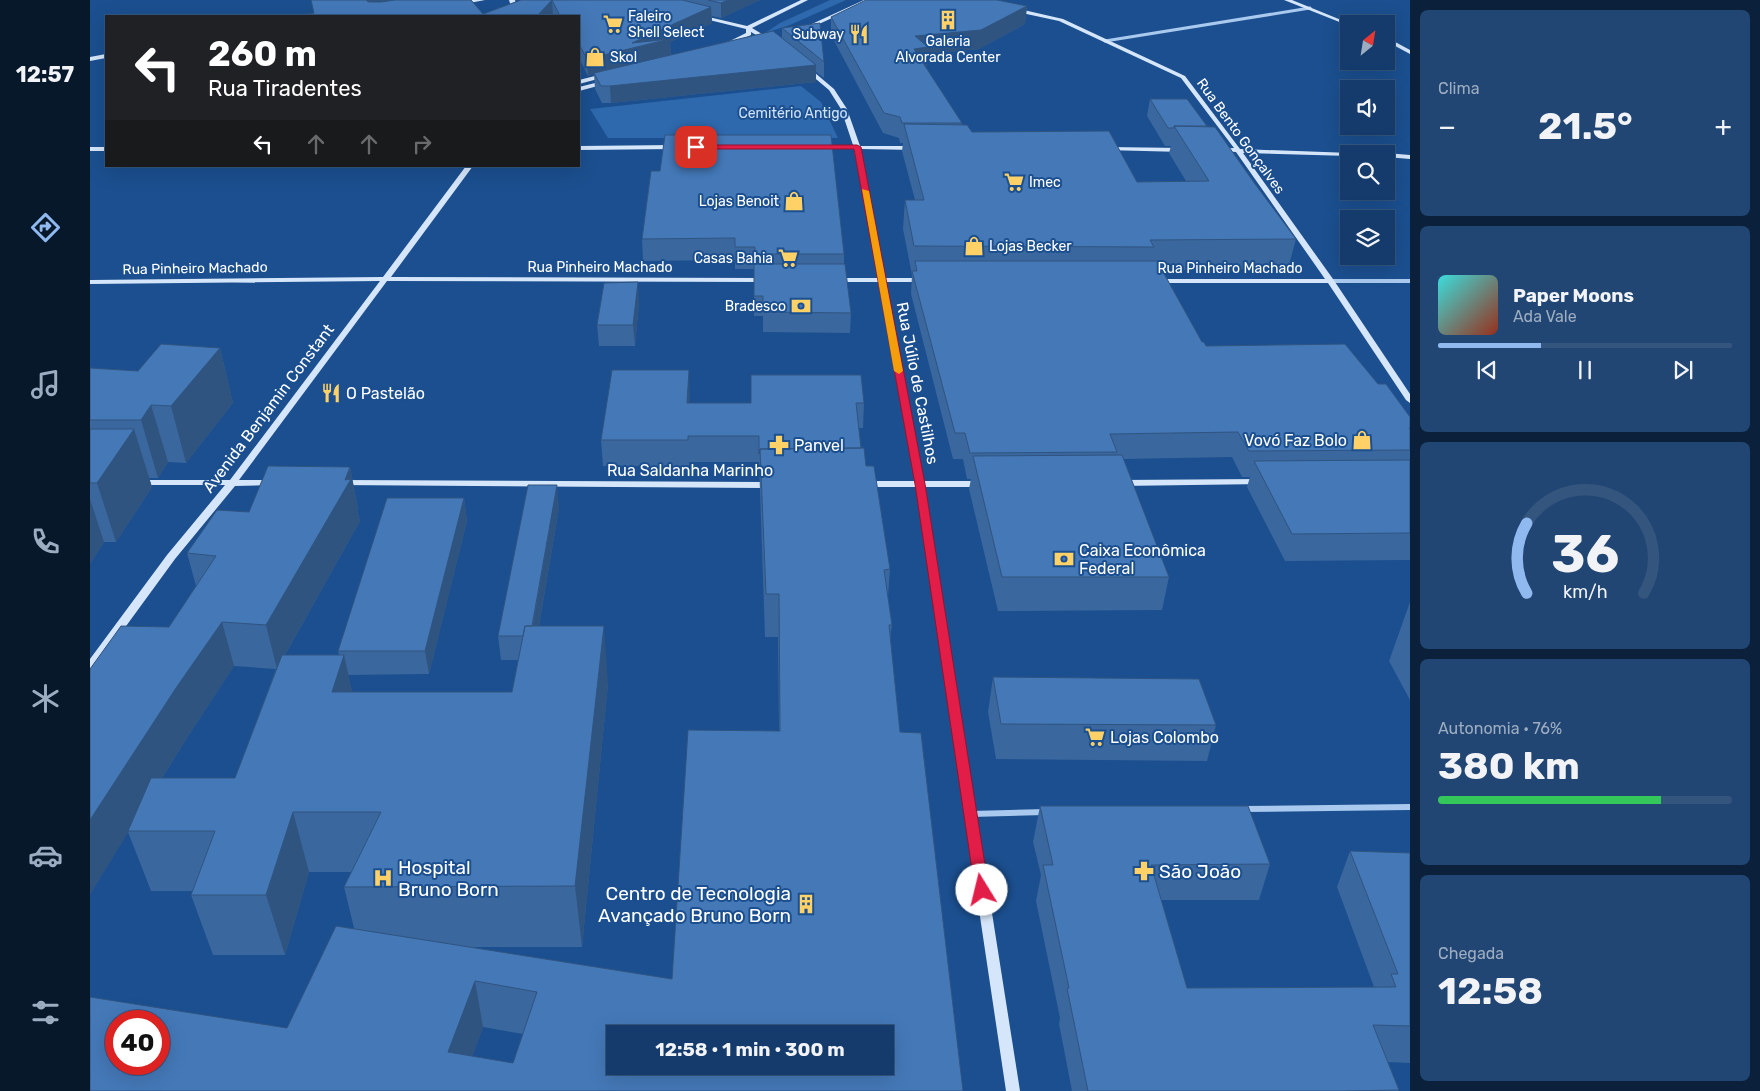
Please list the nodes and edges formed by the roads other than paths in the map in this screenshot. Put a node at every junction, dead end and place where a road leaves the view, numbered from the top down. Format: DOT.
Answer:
graph roads {
  1 [pos="482,0"];
  2 [pos="512,0"];
  3 [pos="805,0"];
  4 [pos="868,0"];
  5 [pos="1288,0"];
  6 [pos="449,5"];
  7 [pos="1004,8"];
  8 [pos="1310,8"];
  9 [pos="517,15"];
  10 [pos="693,15"];
  11 [pos="1340,20"];
  12 [pos="748,28"];
  13 [pos="800,31"];
  14 [pos="1105,41"];
  15 [pos="1395,44"];
  16 [pos="767,45"];
  17 [pos="720,46"];
  18 [pos="1410,52"];
  19 [pos="105,56"];
  20 [pos="90,59"];
  21 [pos="802,65"];
  22 [pos="617,72"];
  23 [pos="616,80"];
  24 [pos="580,87"];
  25 [pos="580,87"];
  26 [pos="684,147"];
  27 [pos="810,147"];
  28 [pos="857,147"];
  29 [pos="580,148"];
  30 [pos="921,148"];
  31 [pos="90,149"];
  32 [pos="105,149"];
  33 [pos="1099,149"];
  34 [pos="1188,150"];
  35 [pos="1208,150"];
  36 [pos="1238,150"];
  37 [pos="1340,154"];
  38 [pos="1395,156"];
  39 [pos="1410,157"];
  40 [pos="469,167"];
  41 [pos="385,279"];
  42 [pos="780,280"];
  43 [pos="829,280"];
  44 [pos="882,280"];
  45 [pos="930,280"];
  46 [pos="1144,281"];
  47 [pos="1330,281"];
  48 [pos="1410,281"];
  49 [pos="90,282"];
  50 [pos="1410,400"];
  51 [pos="128,482"];
  52 [pos="1273,482"];
  53 [pos="232,483"];
  54 [pos="281,483"];
  55 [pos="330,483"];
  56 [pos="1106,483"];
  57 [pos="853,484"];
  58 [pos="920,484"];
  59 [pos="989,484"];
  60 [pos="783,485"];
  61 [pos="90,667"];
  62 [pos="1410,808"];
  63 [pos="1232,809"];
  64 [pos="1051,812"];
  65 [pos="970,814"];
  66 [pos="1013,1091"];
  1 -- 6 [label="street"];
  2 -- 9 [label="street"];
  3 -- 12 [label="street"];
  4 -- 13 [label="street"];
  5 -- 8 [label="street"];
  7 -- 14 [label="street, Rua Bento Gonçalves"];
  8 -- 11 [label="street"];
  8 -- 14 [label="street"];
  10 -- 12 [label="street"];
  12 -- 16 [label="street"];
  12 -- 17 [label="street"];
  14 -- 36 [label="street, Rua Bento Gonçalves"];
  15 -- 18 [label="street"];
  19 -- 20 [label="street"];
  21 -- 28 [label="street, Rua Júlio de Castilhos"];
  22 -- 24 [label="street"];
  23 -- 25 [label="street"];
  26 -- 29 [label="street"];
  27 -- 28 [label="street"];
  28 -- 30 [label="street"];
  28 -- 44 [label="street, Rua Júlio de Castilhos"];
  31 -- 32 [label="street"];
  33 -- 34 [label="street"];
  35 -- 36 [label="street"];
  36 -- 37 [label="street"];
  36 -- 47 [label="street, Rua Bento Gonçalves"];
  38 -- 39 [label="street"];
  40 -- 41 [label="street, Avenida Benjamin Constant"];
  41 -- 42 [label="street, Rua Pinheiro Machado"];
  41 -- 49 [label="street, Rua Pinheiro Machado"];
  41 -- 53 [label="street, Avenida Benjamin Constant"];
  43 -- 44 [label="street"];
  44 -- 45 [label="street"];
  44 -- 58 [label="street, Rua Júlio de Castilhos"];
  46 -- 47 [label="street, Rua Pinheiro Machado"];
  47 -- 48 [label="street, Rua Pinheiro Machado"];
  47 -- 50 [label="street, Rua Bento Gonçalves"];
  51 -- 53 [label="street"];
  52 -- 56 [label="street"];
  53 -- 54 [label="street"];
  53 -- 61 [label="street, Avenida Benjamin Constant"];
  55 -- 60 [label="street, Rua Saldanha Marinho"];
  57 -- 58 [label="street"];
  58 -- 59 [label="street"];
  58 -- 65 [label="street, Rua Júlio de Castilhos"];
  62 -- 63 [label="street"];
  64 -- 65 [label="street"];
  65 -- 66 [label="street, Rua Júlio de Castilhos"];
}
